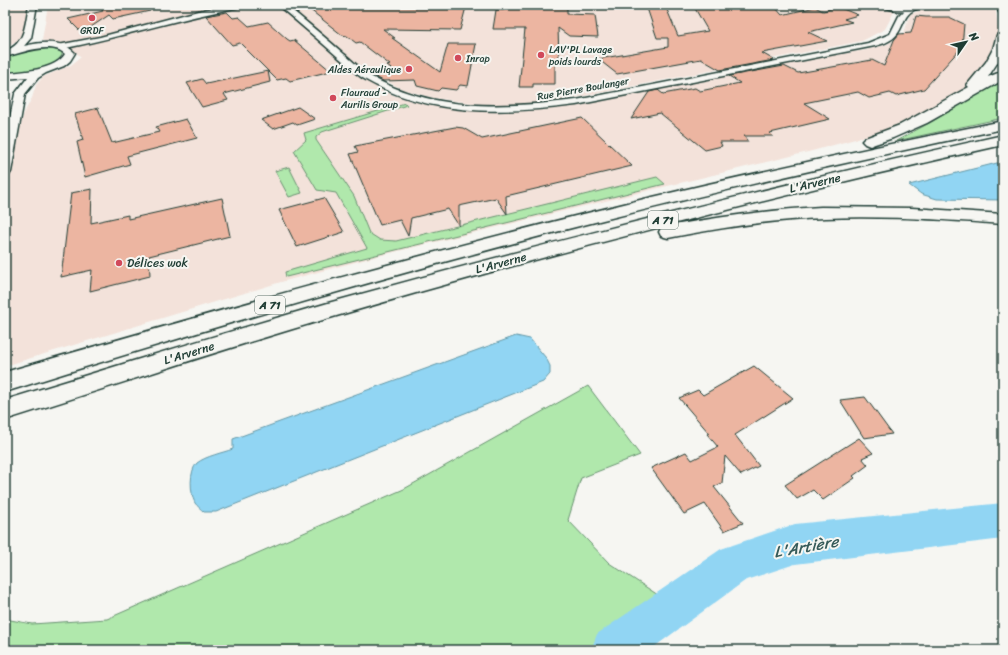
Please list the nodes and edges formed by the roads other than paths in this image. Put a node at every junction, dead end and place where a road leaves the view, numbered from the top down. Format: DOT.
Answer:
graph roads {
  1 [pos="33,5"];
  2 [pos="41,5"];
  3 [pos="241,5"];
  4 [pos="282,5"];
  5 [pos="880,5"];
  6 [pos="935,5"];
  7 [pos="1002,5"];
  8 [pos="888,7"];
  9 [pos="916,7"];
  10 [pos="1003,10"];
  11 [pos="900,18"];
  12 [pos="1003,35"];
  13 [pos="101,39"];
  14 [pos="44,46"];
  15 [pos="61,47"];
  16 [pos="9,52"];
  17 [pos="70,56"];
  18 [pos="44,70"];
  19 [pos="1003,75"];
  20 [pos="6,76"];
  21 [pos="20,94"];
  22 [pos="965,94"];
  23 [pos="1003,125"];
  24 [pos="1003,140"];
  25 [pos="5,172"];
  26 [pos="751,179"];
  27 [pos="1003,219"];
  28 [pos="326,311"];
  29 [pos="5,382"];
  30 [pos="5,410"];
  1 -- 16 [label="street"];
  2 -- 14 [label="street"];
  3 -- 13 [label="street"];
  4 -- 11 [label="street, Rue Pierre Boulanger"];
  5 -- 8 [label="street"];
  6 -- 9 [label="street"];
  7 -- 10 [label="main road"];
  8 -- 9 [label="street"];
  8 -- 11 [label="street"];
  9 -- 11 [label="street, Rue Pierre Boulanger"];
  12 -- 22 [label="main road"];
  13 -- 15 [label="street"];
  13 -- 17 [label="street"];
  14 -- 15 [label="street"];
  14 -- 16 [label="street"];
  15 -- 17 [label="street"];
  17 -- 18 [label="street"];
  18 -- 20 [label="street"];
  18 -- 21 [label="street"];
  19 -- 22 [label="main road"];
  20 -- 21 [label="street"];
  21 -- 25 [label="street"];
  22 -- 26 [label="main road"];
  23 -- 26 [label="main road, L'Arverne / A 71"];
  24 -- 28 [label="main road, L'Arverne / A 71"];
  26 -- 29 [label="main road, L'Arverne / A 71"];
  27 -- 28 [label="main road"];
  28 -- 30 [label="main road, L'Arverne / A 71"];
}
